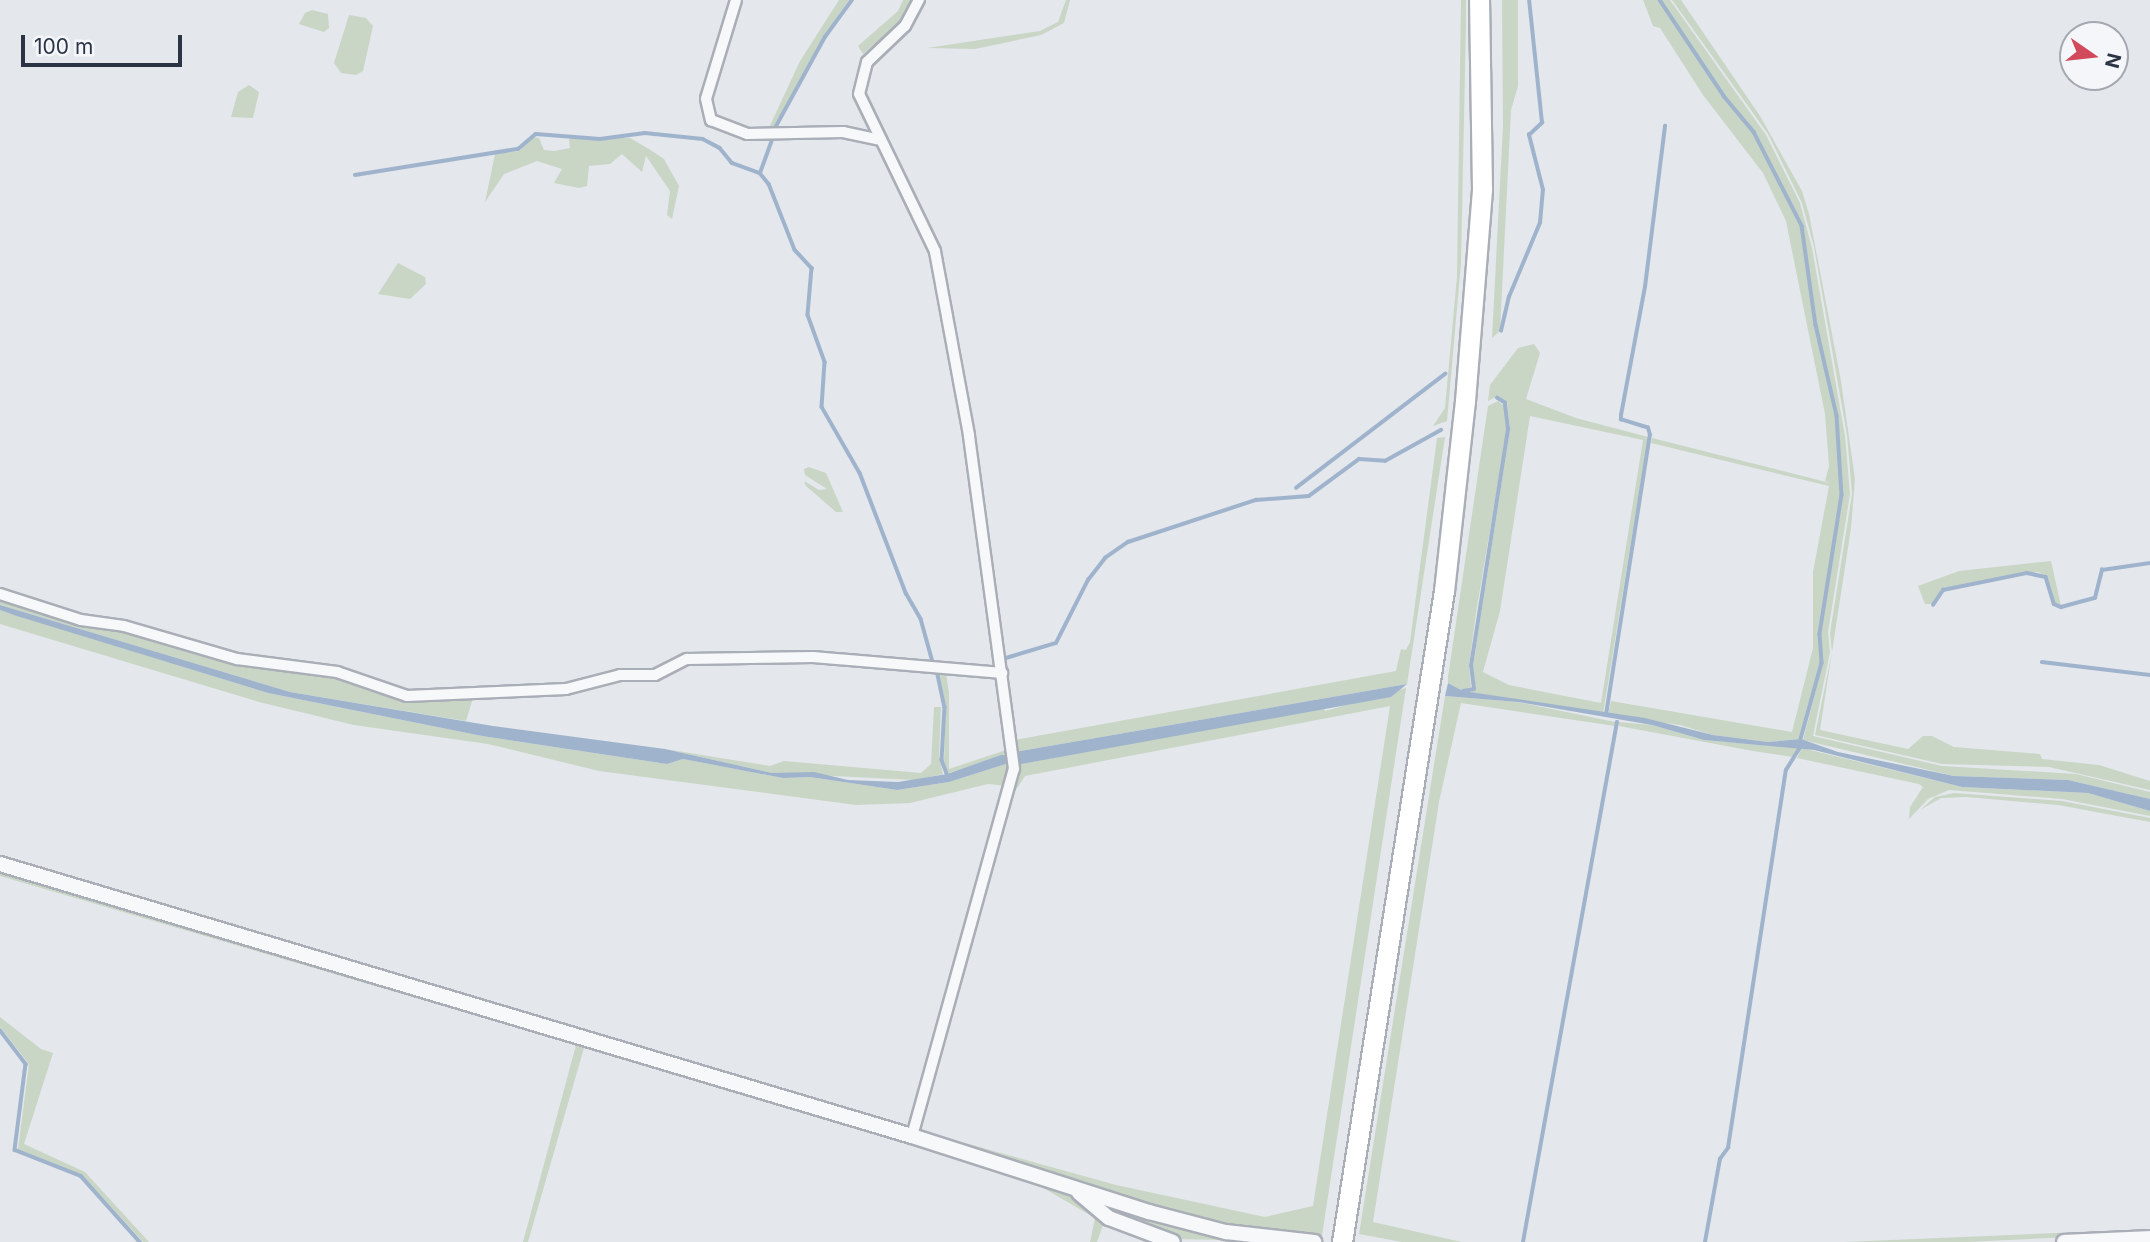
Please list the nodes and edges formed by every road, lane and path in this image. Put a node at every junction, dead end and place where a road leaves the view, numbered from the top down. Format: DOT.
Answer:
graph roads {
  1 [pos="736,0"];
  2 [pos="919,0"];
  3 [pos="1479,0"];
  4 [pos="881,139"];
  5 [pos="0,594"];
  6 [pos="1002,673"];
  7 [pos="0,864"];
  8 [pos="912,1136"];
  9 [pos="1073,1188"];
  10 [pos="2150,1238"];
  11 [pos="1173,1242"];
  12 [pos="1314,1242"];
  13 [pos="1342,1242"];
  14 [pos="2064,1242"];
  1 -- 4 [label="street"];
  2 -- 4 [label="street"];
  3 -- 13 [label="highway"];
  4 -- 6 [label="street"];
  5 -- 6 [label="street"];
  6 -- 8 [label="street"];
  7 -- 8 [label="street"];
  8 -- 9 [label="street"];
  9 -- 11 [label="street"];
  9 -- 12 [label="street"];
  10 -- 14 [label="street"];
}
